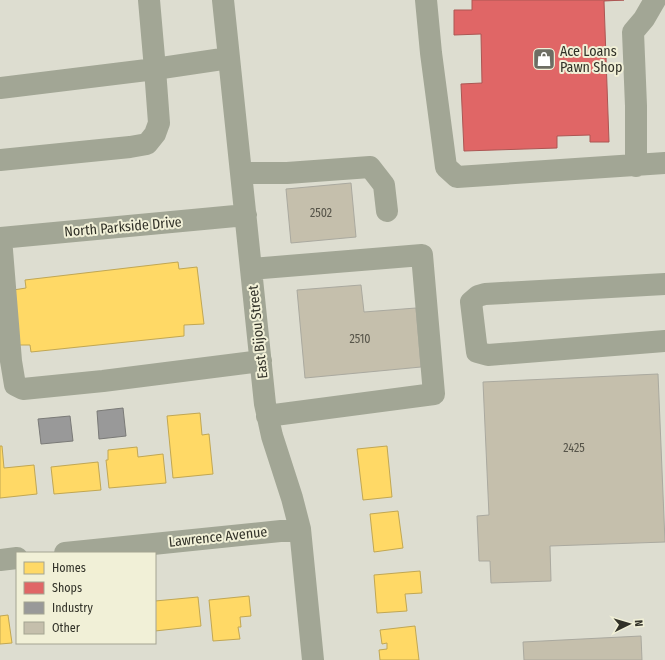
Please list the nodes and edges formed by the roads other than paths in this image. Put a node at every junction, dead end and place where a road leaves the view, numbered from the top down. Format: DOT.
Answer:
graph roads {
  1 [pos="148,0"];
  2 [pos="224,0"];
  3 [pos="426,0"];
  4 [pos="655,0"];
  5 [pos="229,58"];
  6 [pos="155,69"];
  7 [pos="0,88"];
  8 [pos="0,160"];
  9 [pos="665,163"];
  10 [pos="636,166"];
  11 [pos="241,173"];
  12 [pos="387,211"];
  13 [pos="246,215"];
  14 [pos="0,238"];
  15 [pos="251,269"];
  16 [pos="665,284"];
  17 [pos="665,341"];
  18 [pos="261,361"];
  19 [pos="267,416"];
  20 [pos="300,529"];
  21 [pos="75,552"];
  22 [pos="16,558"];
  23 [pos="0,560"];
  24 [pos="313,660"];
  1 -- 6 [label="street"];
  2 -- 5 [label="street, East Bijou Street"];
  3 -- 10 [label="street"];
  4 -- 10 [label="street"];
  5 -- 6 [label="street"];
  5 -- 11 [label="street, East Bijou Street"];
  6 -- 7 [label="street"];
  6 -- 8 [label="street"];
  9 -- 10 [label="street"];
  11 -- 12 [label="street"];
  11 -- 13 [label="street, East Bijou Street"];
  13 -- 14 [label="street, North Parkside Drive"];
  13 -- 15 [label="street, East Bijou Street"];
  14 -- 18 [label="street"];
  15 -- 18 [label="street, East Bijou Street"];
  15 -- 19 [label="street"];
  16 -- 17 [label="street"];
  18 -- 19 [label="street, East Bijou Street"];
  19 -- 20 [label="street, East Bijou Street"];
  20 -- 21 [label="street, Lawrence Avenue"];
  20 -- 24 [label="street, East Bijou Street"];
  22 -- 23 [label="street"];
}
